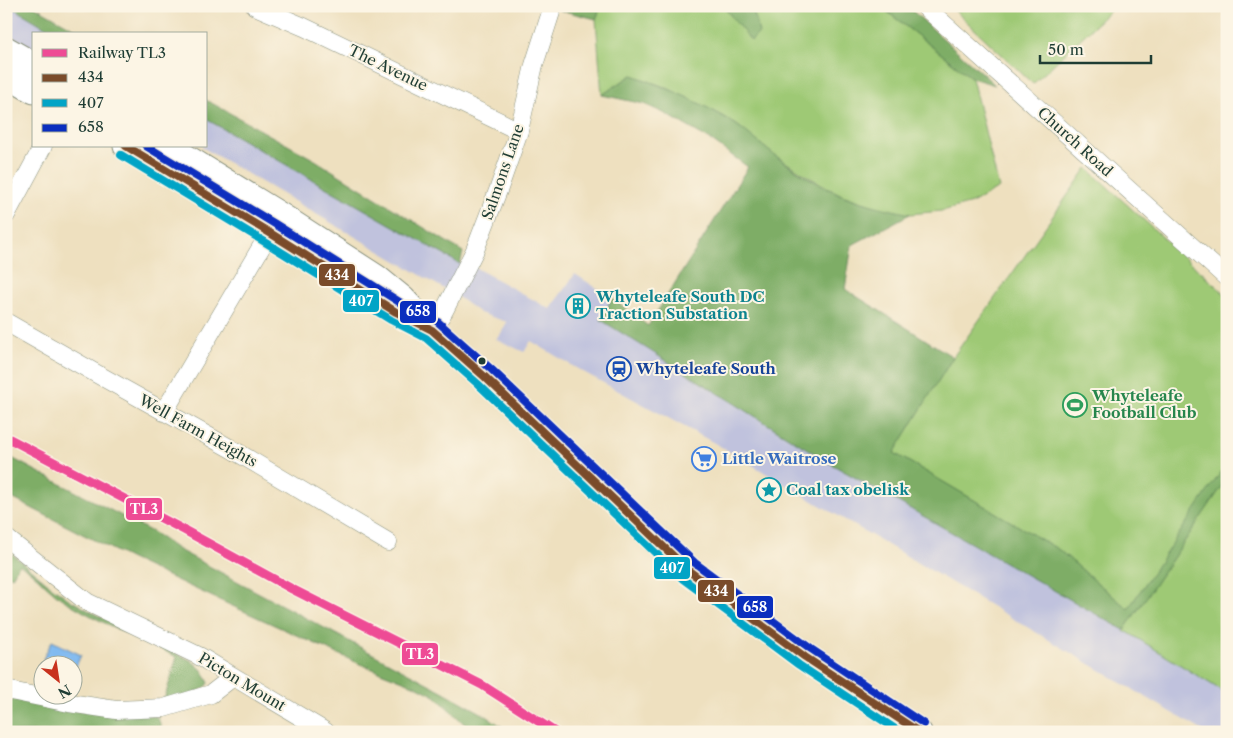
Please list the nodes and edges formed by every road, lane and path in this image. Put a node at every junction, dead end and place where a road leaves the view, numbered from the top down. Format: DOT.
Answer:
graph roads {
  1 [pos="255,6"];
  2 [pos="553,6"];
  3 [pos="924,6"];
  4 [pos="6,49"];
  5 [pos="32,64"];
  6 [pos="6,75"];
  7 [pos="32,90"];
  8 [pos="519,131"];
  9 [pos="42,148"];
  10 [pos="130,148"];
  11 [pos="171,148"];
  12 [pos="6,214"];
  13 [pos="275,224"];
  14 [pos="1227,278"];
  15 [pos="6,322"];
  16 [pos="432,330"];
  17 [pos="164,412"];
  18 [pos="6,538"];
  19 [pos="388,542"];
  20 [pos="233,677"];
  21 [pos="6,690"];
  22 [pos="326,732"];
  23 [pos="919,732"];
  1 -- 8 [label="street, The Avenue"];
  2 -- 8 [label="street, Salmons Lane"];
  3 -- 14 [label="street, Church Road"];
  4 -- 5 [label="highway"];
  6 -- 7 [label="highway"];
  8 -- 16 [label="street, Salmons Lane"];
  9 -- 12 [label="street"];
  10 -- 13 [label="highway"];
  11 -- 13 [label="highway"];
  13 -- 16 [label="highway"];
  13 -- 17 [label="street"];
  15 -- 17 [label="street, Well Farm Heights"];
  16 -- 23 [label="highway"];
  17 -- 19 [label="street, Well Farm Heights"];
  18 -- 20 [label="street, Picton Mount"];
  20 -- 21 [label="street"];
  20 -- 22 [label="street, Picton Mount"];
}
